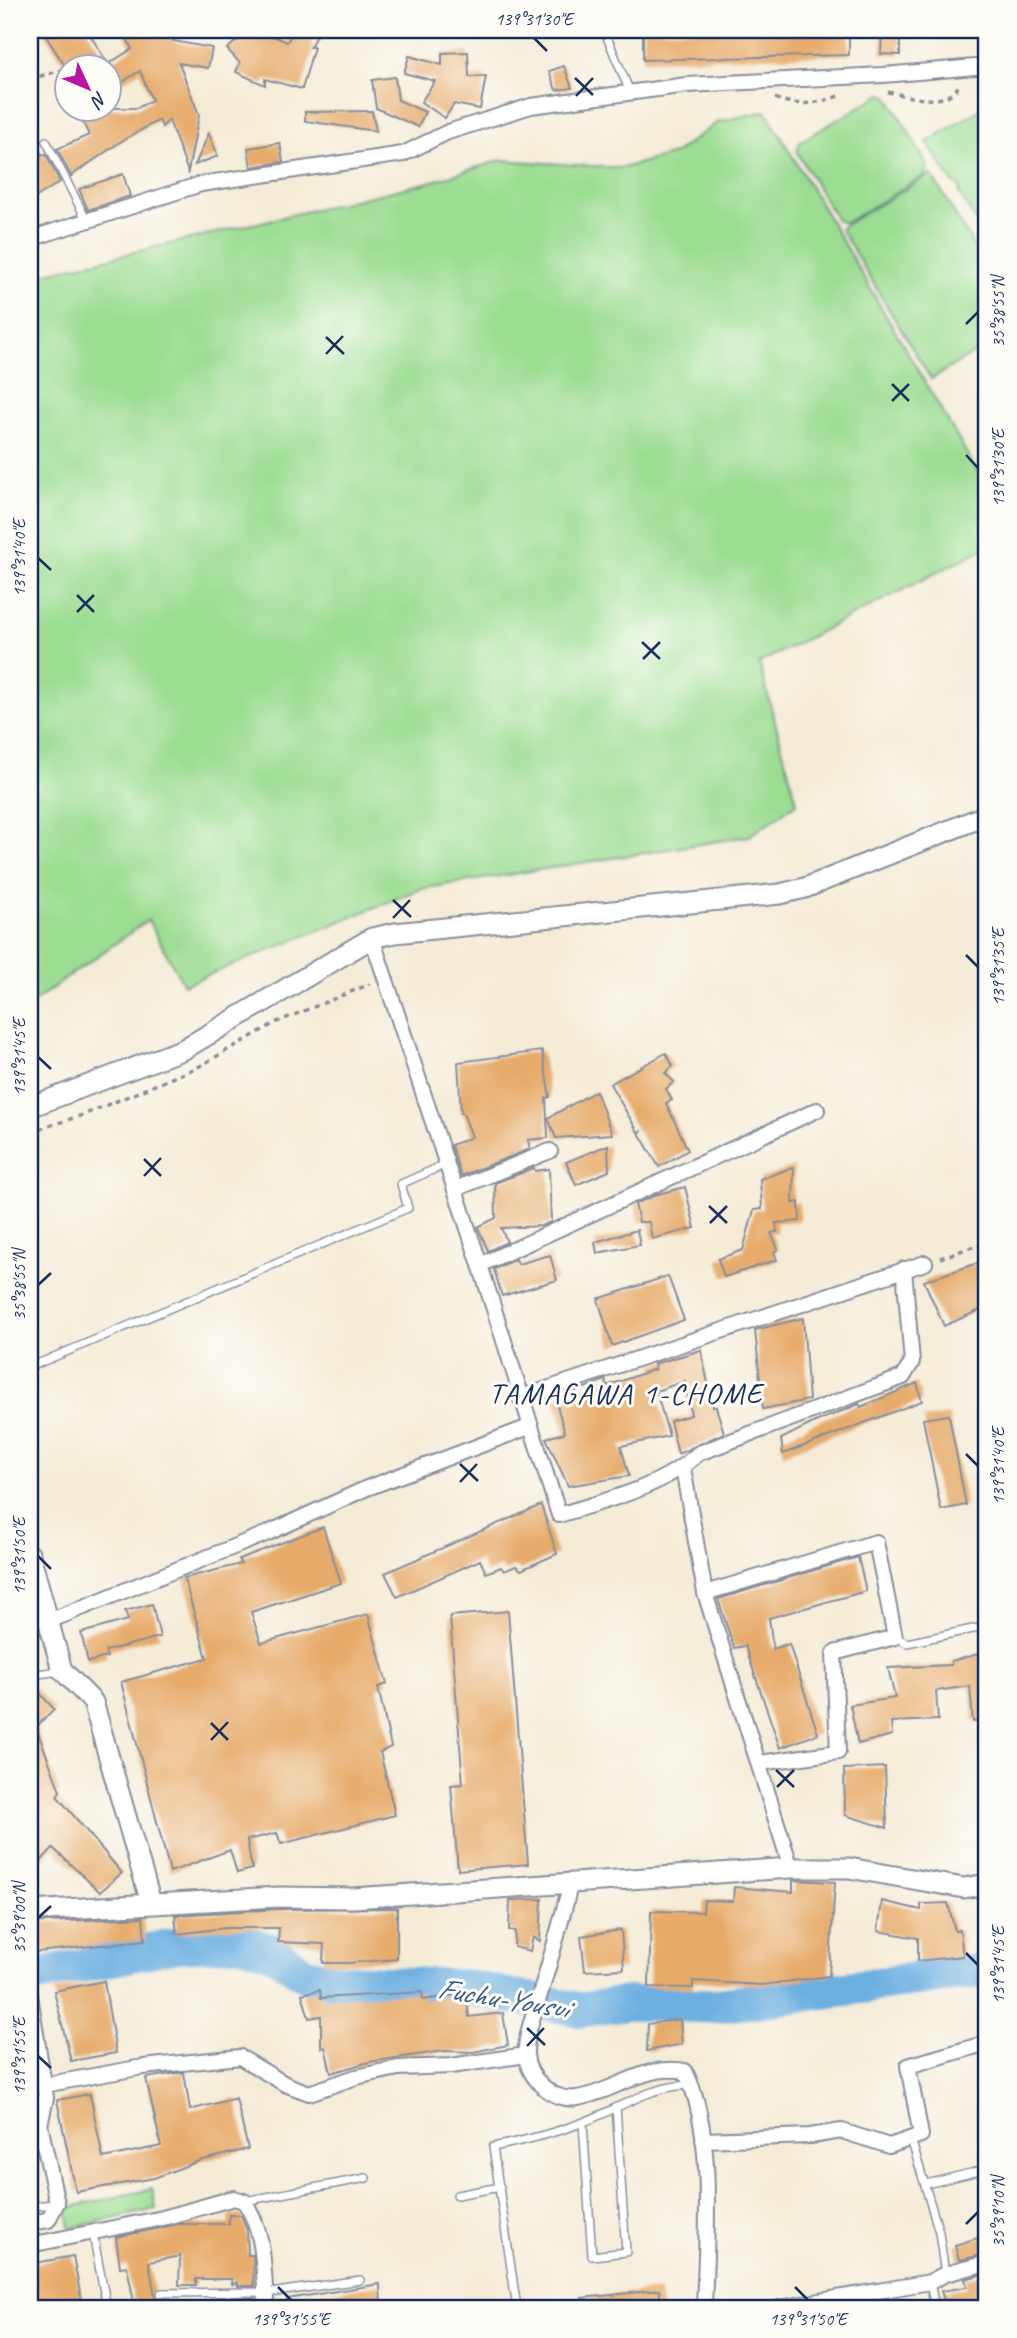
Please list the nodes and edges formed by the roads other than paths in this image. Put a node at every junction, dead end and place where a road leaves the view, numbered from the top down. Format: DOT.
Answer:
graph roads {
  1 [pos="604,30"];
  2 [pos="987,66"];
  3 [pos="630,93"];
  4 [pos="46,141"];
  5 [pos="86,219"];
  6 [pos="30,239"];
  7 [pos="987,815"];
  8 [pos="372,938"];
  9 [pos="30,1107"];
  10 [pos="817,1110"];
  11 [pos="551,1151"];
  12 [pos="446,1164"];
  13 [pos="455,1189"];
  14 [pos="925,1264"];
  15 [pos="480,1265"];
  16 [pos="904,1269"];
  17 [pos="30,1367"];
  18 [pos="520,1398"];
  19 [pos="529,1427"];
  20 [pos="683,1468"];
  21 [pos="30,1555"];
  22 [pos="705,1593"];
  23 [pos="49,1621"];
  24 [pos="987,1626"];
  25 [pos="895,1637"];
  26 [pos="62,1670"];
  27 [pos="30,1675"];
  28 [pos="760,1763"];
  29 [pos="791,1868"];
  30 [pos="571,1882"];
  31 [pos="987,1884"];
  32 [pos="964,1888"];
  33 [pos="987,1898"];
  34 [pos="151,1903"];
  35 [pos="30,1911"];
  36 [pos="30,1995"];
  37 [pos="987,2043"];
  38 [pos="526,2055"];
  39 [pos="693,2085"];
  40 [pos="45,2092"];
  41 [pos="30,2104"];
  42 [pos="616,2107"];
  43 [pos="583,2123"];
  44 [pos="911,2139"];
  45 [pos="703,2140"];
  46 [pos="987,2169"];
  47 [pos="366,2178"];
  48 [pos="926,2183"];
  49 [pos="500,2187"];
  50 [pos="457,2195"];
  51 [pos="244,2201"];
  52 [pos="57,2203"];
  53 [pos="30,2207"];
  54 [pos="30,2223"];
  55 [pos="93,2234"];
  56 [pos="30,2245"];
  57 [pos="987,2263"];
  58 [pos="945,2274"];
  59 [pos="360,2280"];
  60 [pos="930,2282"];
  61 [pos="265,2291"];
  62 [pos="161,2293"];
  63 [pos="107,2308"];
  64 [pos="267,2308"];
  65 [pos="517,2308"];
  66 [pos="704,2308"];
  67 [pos="779,2308"];
  68 [pos="935,2308"];
  1 -- 3 [label="lane"];
  2 -- 3 [label="street"];
  3 -- 5 [label="street"];
  4 -- 5 [label="lane"];
  5 -- 6 [label="street"];
  7 -- 8 [label="street"];
  8 -- 9 [label="street"];
  8 -- 12 [label="street"];
  10 -- 15 [label="street"];
  11 -- 13 [label="street"];
  12 -- 13 [label="street"];
  12 -- 17 [label="lane"];
  13 -- 15 [label="street"];
  14 -- 16 [label="street"];
  15 -- 18 [label="street"];
  16 -- 18 [label="street"];
  16 -- 20 [label="street"];
  18 -- 19 [label="street"];
  19 -- 20 [label="street"];
  19 -- 23 [label="street"];
  20 -- 22 [label="street"];
  21 -- 23 [label="street"];
  22 -- 25 [label="street"];
  22 -- 28 [label="street"];
  23 -- 26 [label="street"];
  24 -- 25 [label="lane"];
  25 -- 28 [label="street"];
  26 -- 27 [label="lane"];
  26 -- 34 [label="street"];
  28 -- 29 [label="street"];
  29 -- 30 [label="street"];
  29 -- 32 [label="street"];
  30 -- 34 [label="street"];
  30 -- 38 [label="street"];
  31 -- 32 [label="street"];
  32 -- 33 [label="lane"];
  34 -- 35 [label="street"];
  36 -- 40 [label="street"];
  37 -- 44 [label="street"];
  38 -- 39 [label="street"];
  38 -- 40 [label="street"];
  39 -- 42 [label="lane"];
  39 -- 45 [label="street"];
  40 -- 41 [label="lane"];
  40 -- 52 [label="street"];
  42 -- 43 [label="lane"];
  42 -- 43 [label="lane"];
  43 -- 49 [label="lane"];
  44 -- 45 [label="street"];
  44 -- 48 [label="lane"];
  45 -- 66 [label="street"];
  46 -- 48 [label="lane"];
  47 -- 51 [label="lane"];
  48 -- 58 [label="lane"];
  49 -- 50 [label="lane"];
  49 -- 65 [label="lane"];
  51 -- 55 [label="street"];
  51 -- 61 [label="street"];
  52 -- 53 [label="lane"];
  52 -- 54 [label="street"];
  55 -- 56 [label="street"];
  55 -- 63 [label="lane"];
  57 -- 58 [label="street"];
  58 -- 60 [label="street"];
  59 -- 61 [label="lane"];
  60 -- 67 [label="street"];
  60 -- 68 [label="lane"];
  61 -- 62 [label="lane"];
  61 -- 64 [label="street"];
}
